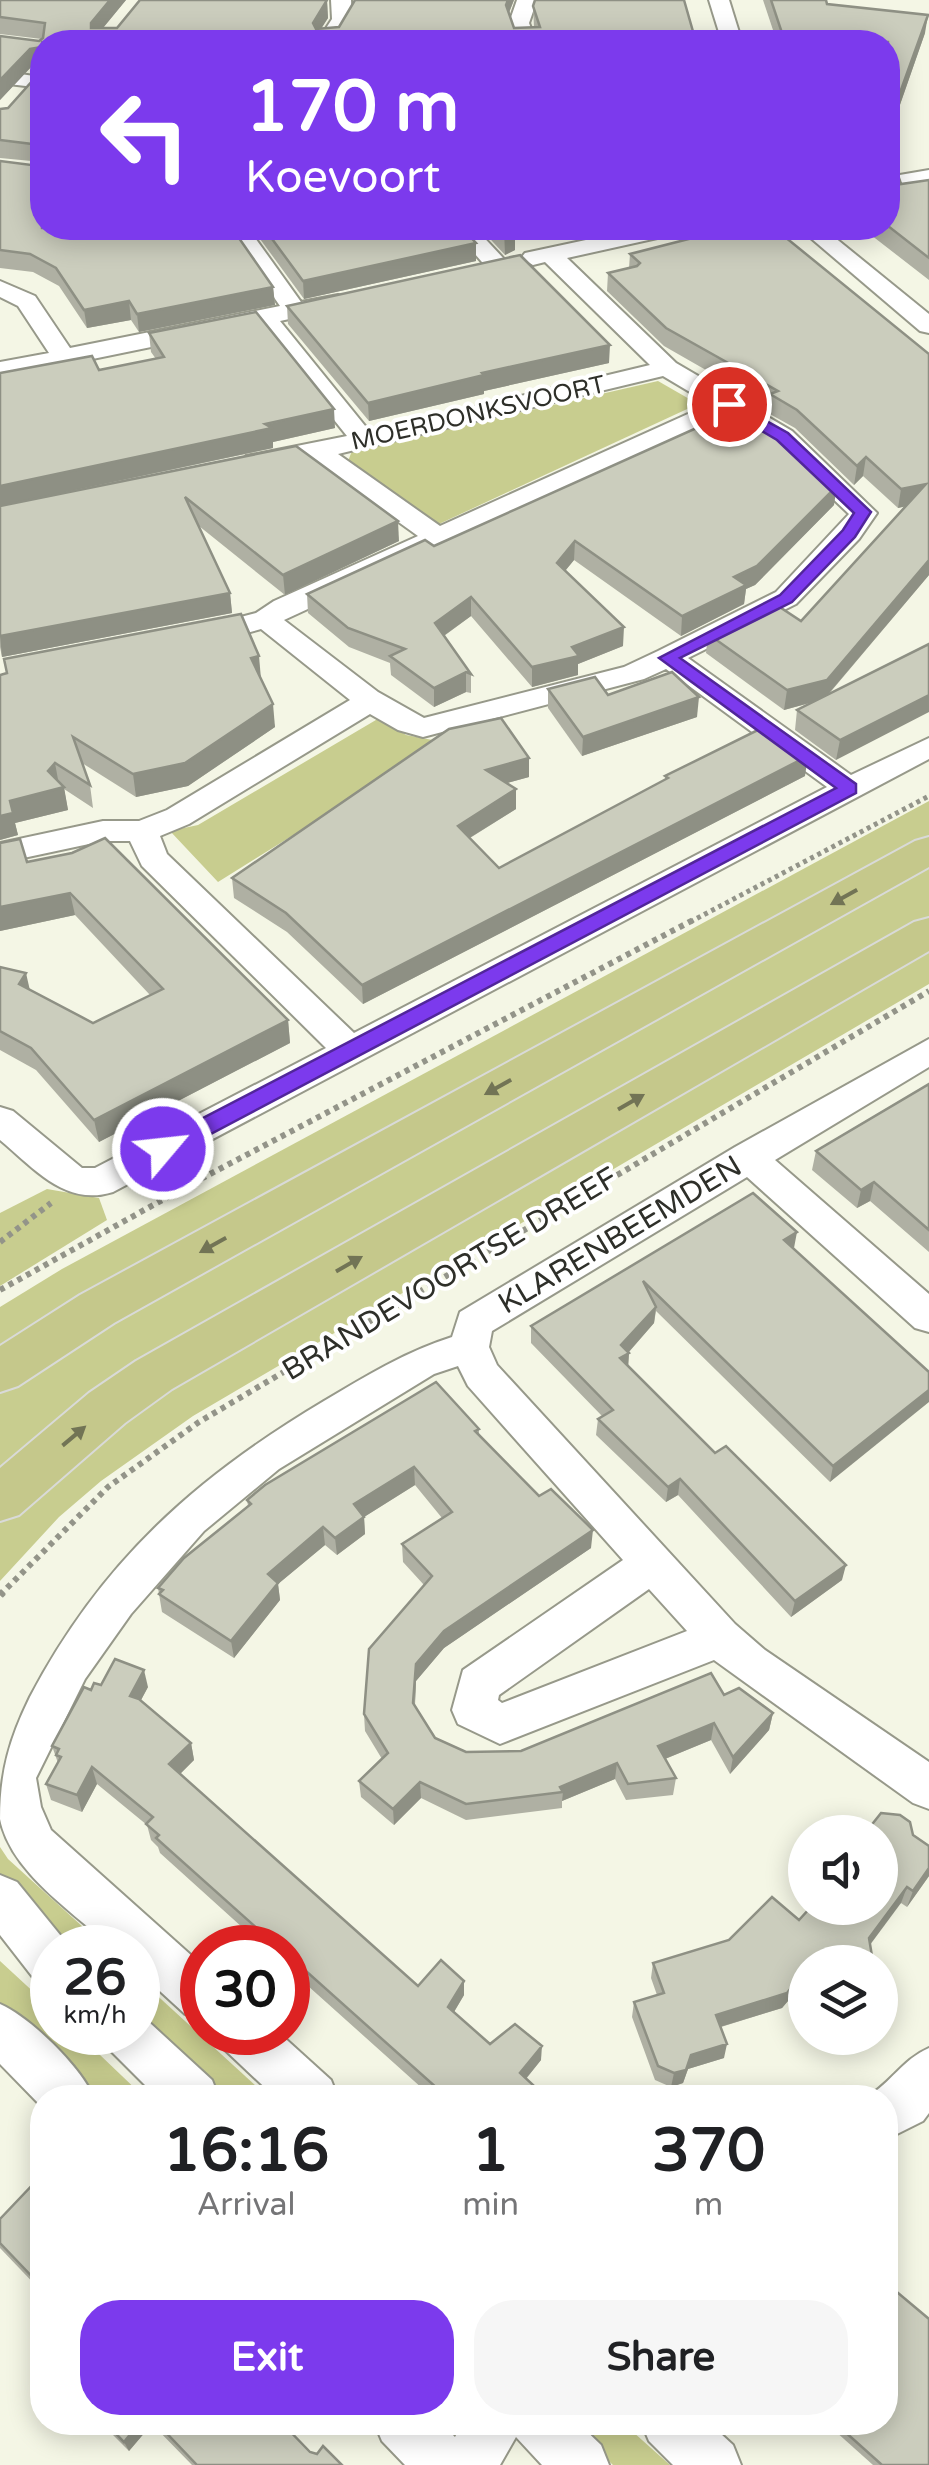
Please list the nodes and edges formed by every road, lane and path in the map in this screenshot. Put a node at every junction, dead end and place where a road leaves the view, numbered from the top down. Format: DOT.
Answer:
graph roads {
  1 [pos="341,0"];
  2 [pos="527,0"];
  3 [pos="719,0"];
  4 [pos="334,30"];
  5 [pos="522,30"];
  6 [pos="728,30"];
  7 [pos="0,76"];
  8 [pos="30,77"];
  9 [pos="30,86"];
  10 [pos="11,106"];
  11 [pos="929,177"];
  12 [pos="900,182"];
  13 [pos="245,240"];
  14 [pos="471,240"];
  15 [pos="616,240"];
  16 [pos="825,240"];
  17 [pos="550,254"];
  18 [pos="0,288"];
  19 [pos="370,295"];
  20 [pos="296,312"];
  21 [pos="265,318"];
  22 [pos="929,326"];
  23 [pos="65,358"];
  24 [pos="667,368"];
  25 [pos="0,370"];
  26 [pos="729,404"];
  27 [pos="362,440"];
  28 [pos="316,450"];
  29 [pos="223,469"];
  30 [pos="436,536"];
  31 [pos="266,619"];
  32 [pos="216,630"];
  33 [pos="668,658"];
  34 [pos="371,700"];
  35 [pos="929,747"];
  36 [pos="850,788"];
  37 [pos="929,796"];
  38 [pos="142,831"];
  39 [pos="929,850"];
  40 [pos="0,853"];
  41 [pos="929,932"];
  42 [pos="929,991"];
  43 [pos="351,1051"];
  44 [pos="929,1051"];
  45 [pos="0,1120"];
  46 [pos="748,1158"];
  47 [pos="74,1181"];
  48 [pos="0,1242"];
  49 [pos="0,1290"];
  50 [pos="929,1317"];
  51 [pos="470,1347"];
  52 [pos="0,1372"];
  53 [pos="0,1500"];
  54 [pos="655,1562"];
  55 [pos="0,1595"];
  56 [pos="720,1638"];
  57 [pos="929,1788"];
  58 [pos="0,1898"];
  59 [pos="0,1930"];
  60 [pos="30,1936"];
  61 [pos="30,1949"];
  62 [pos="180,1978"];
  63 [pos="0,2030"];
  64 [pos="150,2055"];
  65 [pos="266,2055"];
  66 [pos="929,2074"];
  67 [pos="57,2085"];
  68 [pos="181,2085"];
  69 [pos="298,2085"];
  70 [pos="898,2107"];
  71 [pos="414,2435"];
  72 [pos="488,2435"];
  73 [pos="550,2435"];
  74 [pos="682,2435"];
  75 [pos="444,2465"];
  76 [pos="469,2465"];
  77 [pos="581,2465"];
  78 [pos="714,2465"];
  1 -- 4 [label="street"];
  2 -- 5 [label="street"];
  3 -- 6 [label="street"];
  7 -- 8 [label="street"];
  9 -- 10 [label="street"];
  11 -- 12 [label="street"];
  13 -- 20 [label="street"];
  14 -- 17 [label="street"];
  15 -- 17 [label="street"];
  16 -- 22 [label="street"];
  17 -- 24 [label="street"];
  18 -- 23 [label="street"];
  19 -- 20 [label="street"];
  20 -- 21 [label="street"];
  21 -- 23 [label="street"];
  21 -- 27 [label="street"];
  23 -- 25 [label="street"];
  24 -- 26 [label="street"];
  24 -- 27 [label="street, MOERDONKSVOORT"];
  26 -- 30 [label="street"];
  26 -- 33 [label="street"];
  27 -- 28 [label="street, MOERDONKSVOORT"];
  28 -- 29 [label="street"];
  28 -- 30 [label="street, MOERDONKSVOORT"];
  30 -- 31 [label="street"];
  31 -- 32 [label="street"];
  31 -- 34 [label="street"];
  33 -- 34 [label="street"];
  33 -- 36 [label="street"];
  34 -- 38 [label="street"];
  35 -- 36 [label="street"];
  36 -- 43 [label="street"];
  37 -- 49 [label="path"];
  38 -- 40 [label="street"];
  38 -- 43 [label="street"];
  39 -- 52 [label="main road, one-way"];
  53 -- 41 [label="main road, BRANDEVOORTSE DREEF, one-way"];
  42 -- 55 [label="path, BRANDEVOORTSE DREEF"];
  43 -- 47 [label="street"];
  44 -- 46 [label="street, KLARENBEEMDEN"];
  45 -- 47 [label="street"];
  46 -- 50 [label="street"];
  46 -- 51 [label="street, KLARENBEEMDEN"];
  47 -- 48 [label="path"];
  51 -- 54 [label="street"];
  51 -- 62 [label="street"];
  54 -- 56 [label="street"];
  54 -- 56 [label="street"];
  56 -- 57 [label="street"];
  58 -- 60 [label="street"];
  59 -- 61 [label="street"];
  63 -- 67 [label="street"];
  64 -- 68 [label="street"];
  65 -- 69 [label="street"];
  66 -- 70 [label="street"];
  71 -- 75 [label="street"];
  72 -- 76 [label="street"];
  73 -- 77 [label="street"];
  74 -- 78 [label="street"];
}
